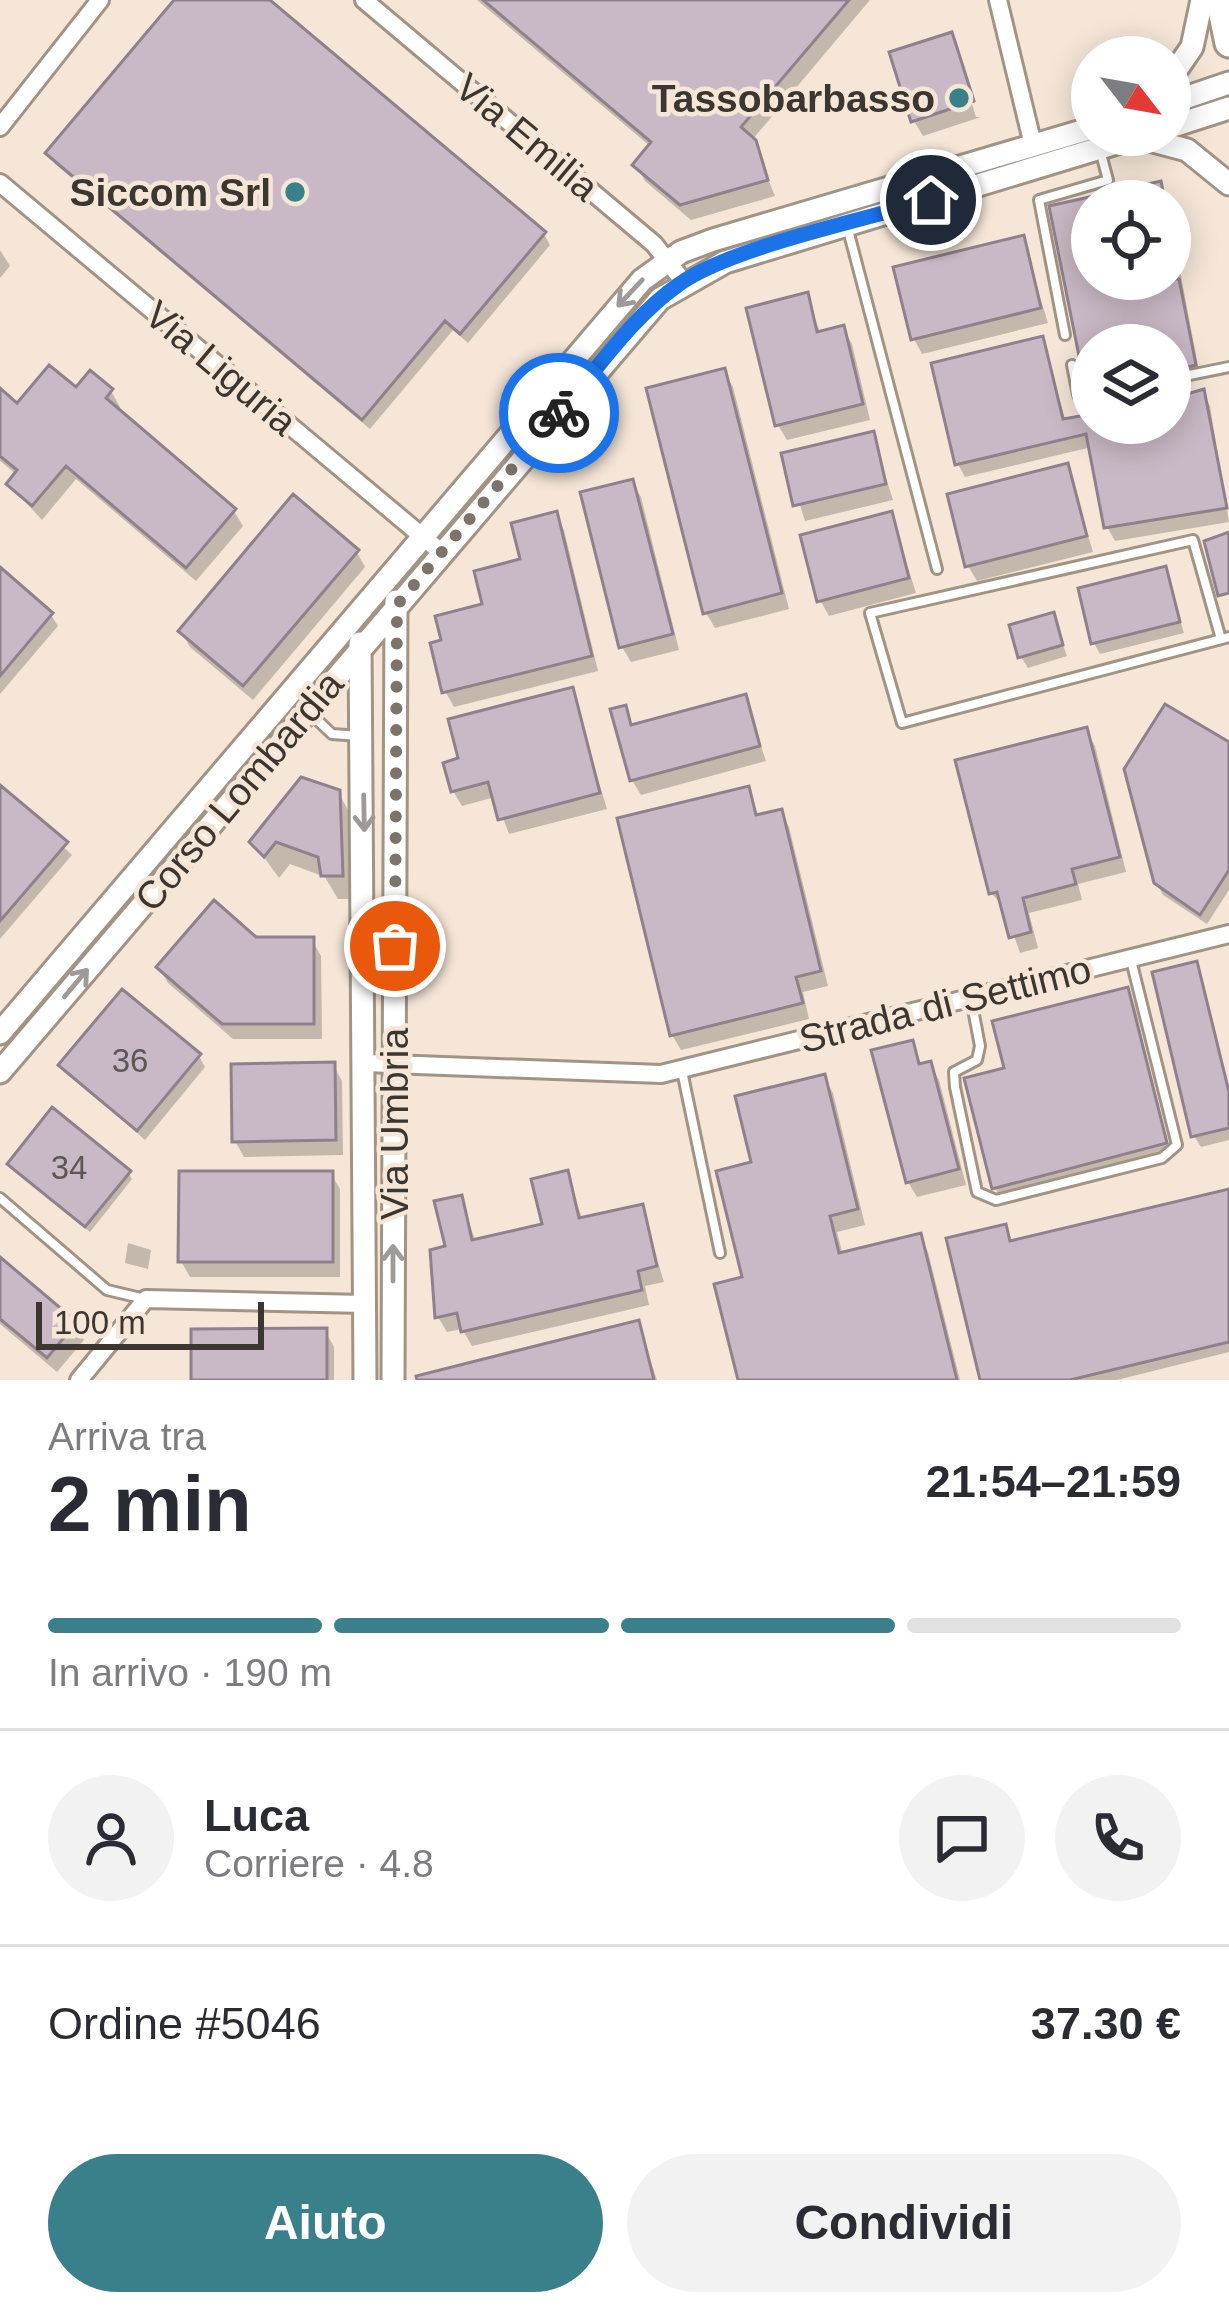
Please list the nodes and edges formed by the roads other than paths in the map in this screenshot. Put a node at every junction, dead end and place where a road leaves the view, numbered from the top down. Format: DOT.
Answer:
graph roads {
  1 [pos="100,0"];
  2 [pos="364,0"];
  3 [pos="998,0"];
  4 [pos="1202,0"];
  5 [pos="1220,0"];
  6 [pos="1229,43"];
  7 [pos="1191,48"];
  8 [pos="1229,83"];
  9 [pos="1191,96"];
  10 [pos="1229,108"];
  11 [pos="1191,120"];
  12 [pos="0,127"];
  13 [pos="1071,141"];
  14 [pos="1033,145"];
  15 [pos="1071,147"];
  16 [pos="1191,153"];
  17 [pos="1101,156"];
  18 [pos="0,183"];
  19 [pos="1229,184"];
  20 [pos="847,225"];
  21 [pos="668,260"];
  22 [pos="683,281"];
  23 [pos="1065,335"];
  24 [pos="1229,367"];
  25 [pos="1191,375"];
  26 [pos="539,399"];
  27 [pos="558,415"];
  28 [pos="423,536"];
  29 [pos="441,552"];
  30 [pos="396,568"];
  31 [pos="938,569"];
  32 [pos="397,605"];
  33 [pos="358,612"];
  34 [pos="1225,638"];
  35 [pos="360,648"];
  36 [pos="307,710"];
  37 [pos="362,736"];
  38 [pos="243,748"];
  39 [pos="261,765"];
  40 [pos="395,867"];
  41 [pos="365,871"];
  42 [pos="1229,934"];
  43 [pos="1131,958"];
  44 [pos="971,998"];
  45 [pos="0,1034"];
  46 [pos="365,1063"];
  47 [pos="394,1065"];
  48 [pos="681,1069"];
  49 [pos="0,1072"];
  50 [pos="0,1198"];
  51 [pos="720,1253"];
  52 [pos="146,1299"];
  53 [pos="365,1304"];
  54 [pos="79,1380"];
  55 [pos="365,1380"];
  56 [pos="393,1380"];
  1 -- 12 [label="street"];
  2 -- 21 [label="street, Via Emilia"];
  3 -- 14 [label="street"];
  4 -- 7 [label="street"];
  5 -- 6 [label="main road"];
  8 -- 9 [label="street"];
  10 -- 11 [label="street"];
  13 -- 14 [label="street, Corso Lombardia"];
  14 -- 21 [label="street, Corso Lombardia"];
  15 -- 20 [label="street, Corso Lombardia"];
  16 -- 19 [label="street"];
  17 -- 23 [label="lane"];
  18 -- 28 [label="street, Via Liguria"];
  20 -- 22 [label="street, Corso Lombardia"];
  20 -- 31 [label="lane"];
  21 -- 22 [label="street, Via Emilia"];
  21 -- 26 [label="street, Corso Lombardia, one-way"];
  22 -- 27 [label="street, Corso Lombardia"];
  24 -- 25 [label="lane"];
  26 -- 27 [label="street"];
  26 -- 28 [label="street, Corso Lombardia"];
  27 -- 29 [label="street, Corso Lombardia"];
  28 -- 29 [label="street, Via Liguria"];
  28 -- 30 [label="street, Corso Lombardia"];
  29 -- 32 [label="street, Corso Lombardia"];
  30 -- 32 [label="street, Via Umbria"];
  30 -- 33 [label="street, Corso Lombardia"];
  32 -- 35 [label="street, Corso Lombardia"];
  32 -- 40 [label="street, Via Umbria"];
  33 -- 35 [label="street, Via Umbria"];
  33 -- 38 [label="street, Corso Lombardia"];
  34 -- 34 [label="lane"];
  35 -- 36 [label="street, Corso Lombardia"];
  35 -- 37 [label="street, Via Umbria"];
  36 -- 37 [label="lane"];
  36 -- 39 [label="street, Corso Lombardia"];
  37 -- 41 [label="street, Via Umbria, one-way"];
  38 -- 39 [label="street"];
  38 -- 45 [label="street, Corso Lombardia"];
  49 -- 39 [label="street, Corso Lombardia, one-way"];
  40 -- 41 [label="street"];
  40 -- 47 [label="street, Via Umbria"];
  41 -- 46 [label="street, Via Umbria"];
  42 -- 43 [label="street, Strada di Settimo"];
  43 -- 44 [label="street, Strada di Settimo"];
  43 -- 44 [label="lane"];
  44 -- 48 [label="street, Strada di Settimo"];
  46 -- 47 [label="street, Strada di Settimo"];
  46 -- 53 [label="street, Via Umbria"];
  47 -- 48 [label="street, Strada di Settimo"];
  56 -- 47 [label="street, Via Umbria, one-way"];
  48 -- 51 [label="lane"];
  50 -- 52 [label="lane"];
  52 -- 53 [label="street"];
  52 -- 54 [label="street"];
  53 -- 55 [label="street, Via Umbria"];
}
